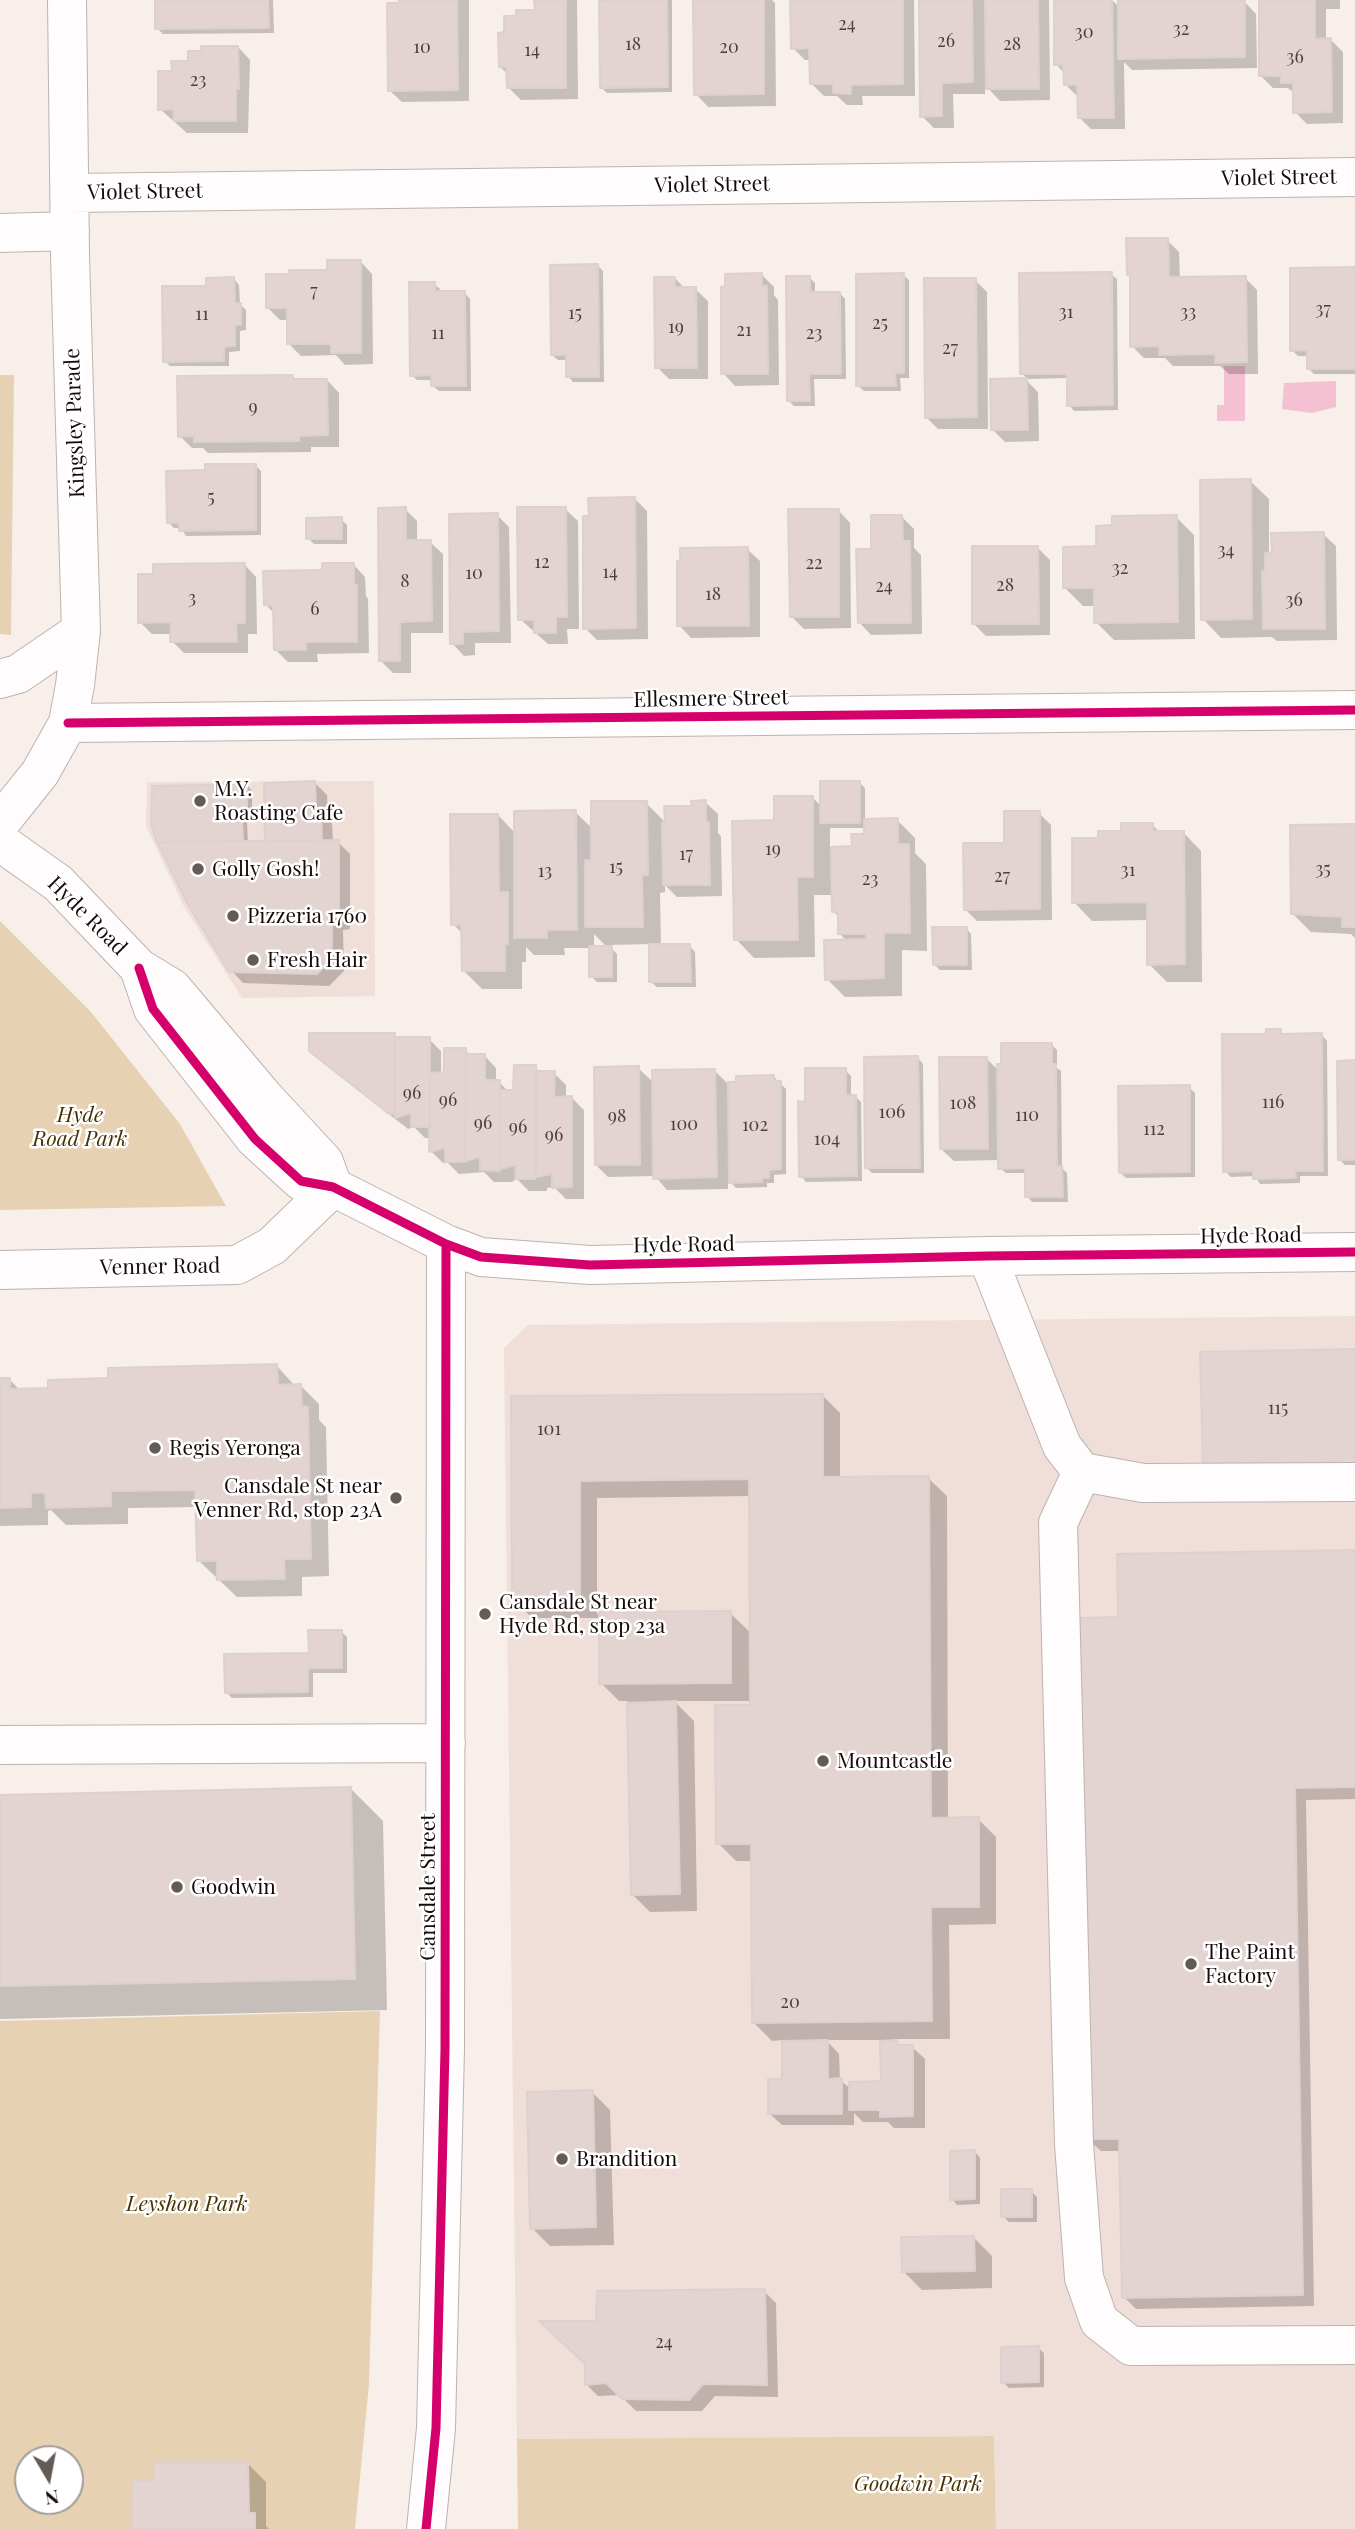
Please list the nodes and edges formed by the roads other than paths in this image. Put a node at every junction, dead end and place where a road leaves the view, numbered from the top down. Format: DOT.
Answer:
graph roads {
  1 [pos="67,0"];
  2 [pos="1355,177"];
  3 [pos="70,192"];
  4 [pos="70,231"];
  5 [pos="0,233"];
  6 [pos="81,631"];
  7 [pos="0,679"];
  8 [pos="1355,710"];
  9 [pos="68,723"];
  10 [pos="0,823"];
  11 [pos="0,842"];
  12 [pos="333,1188"];
  13 [pos="446,1244"];
  14 [pos="1355,1252"];
  15 [pos="987,1256"];
  16 [pos="0,1270"];
  17 [pos="1082,1472"];
  18 [pos="1355,1482"];
  19 [pos="446,1743"];
  20 [pos="0,1745"];
  21 [pos="1355,2345"];
  22 [pos="426,2529"];
  1 -- 3 [label="street, Kingsley Parade"];
  2 -- 3 [label="street, Violet Street"];
  3 -- 4 [label="street, Kingsley Parade"];
  4 -- 5 [label="street"];
  4 -- 6 [label="street, Kingsley Parade"];
  6 -- 7 [label="street"];
  6 -- 9 [label="street, Kingsley Parade"];
  8 -- 9 [label="street, Ellesmere Street"];
  9 -- 10 [label="street, Kingsley Parade"];
  11 -- 12 [label="street, Hyde Road"];
  12 -- 13 [label="street, Hyde Road"];
  12 -- 16 [label="street, Venner Road"];
  13 -- 15 [label="street, Hyde Road"];
  13 -- 19 [label="street, Cansdale Street"];
  14 -- 15 [label="street, Hyde Road"];
  15 -- 17 [label="street"];
  17 -- 18 [label="street"];
  17 -- 21 [label="street"];
  19 -- 20 [label="street"];
  19 -- 22 [label="street, Cansdale Street"];
}
